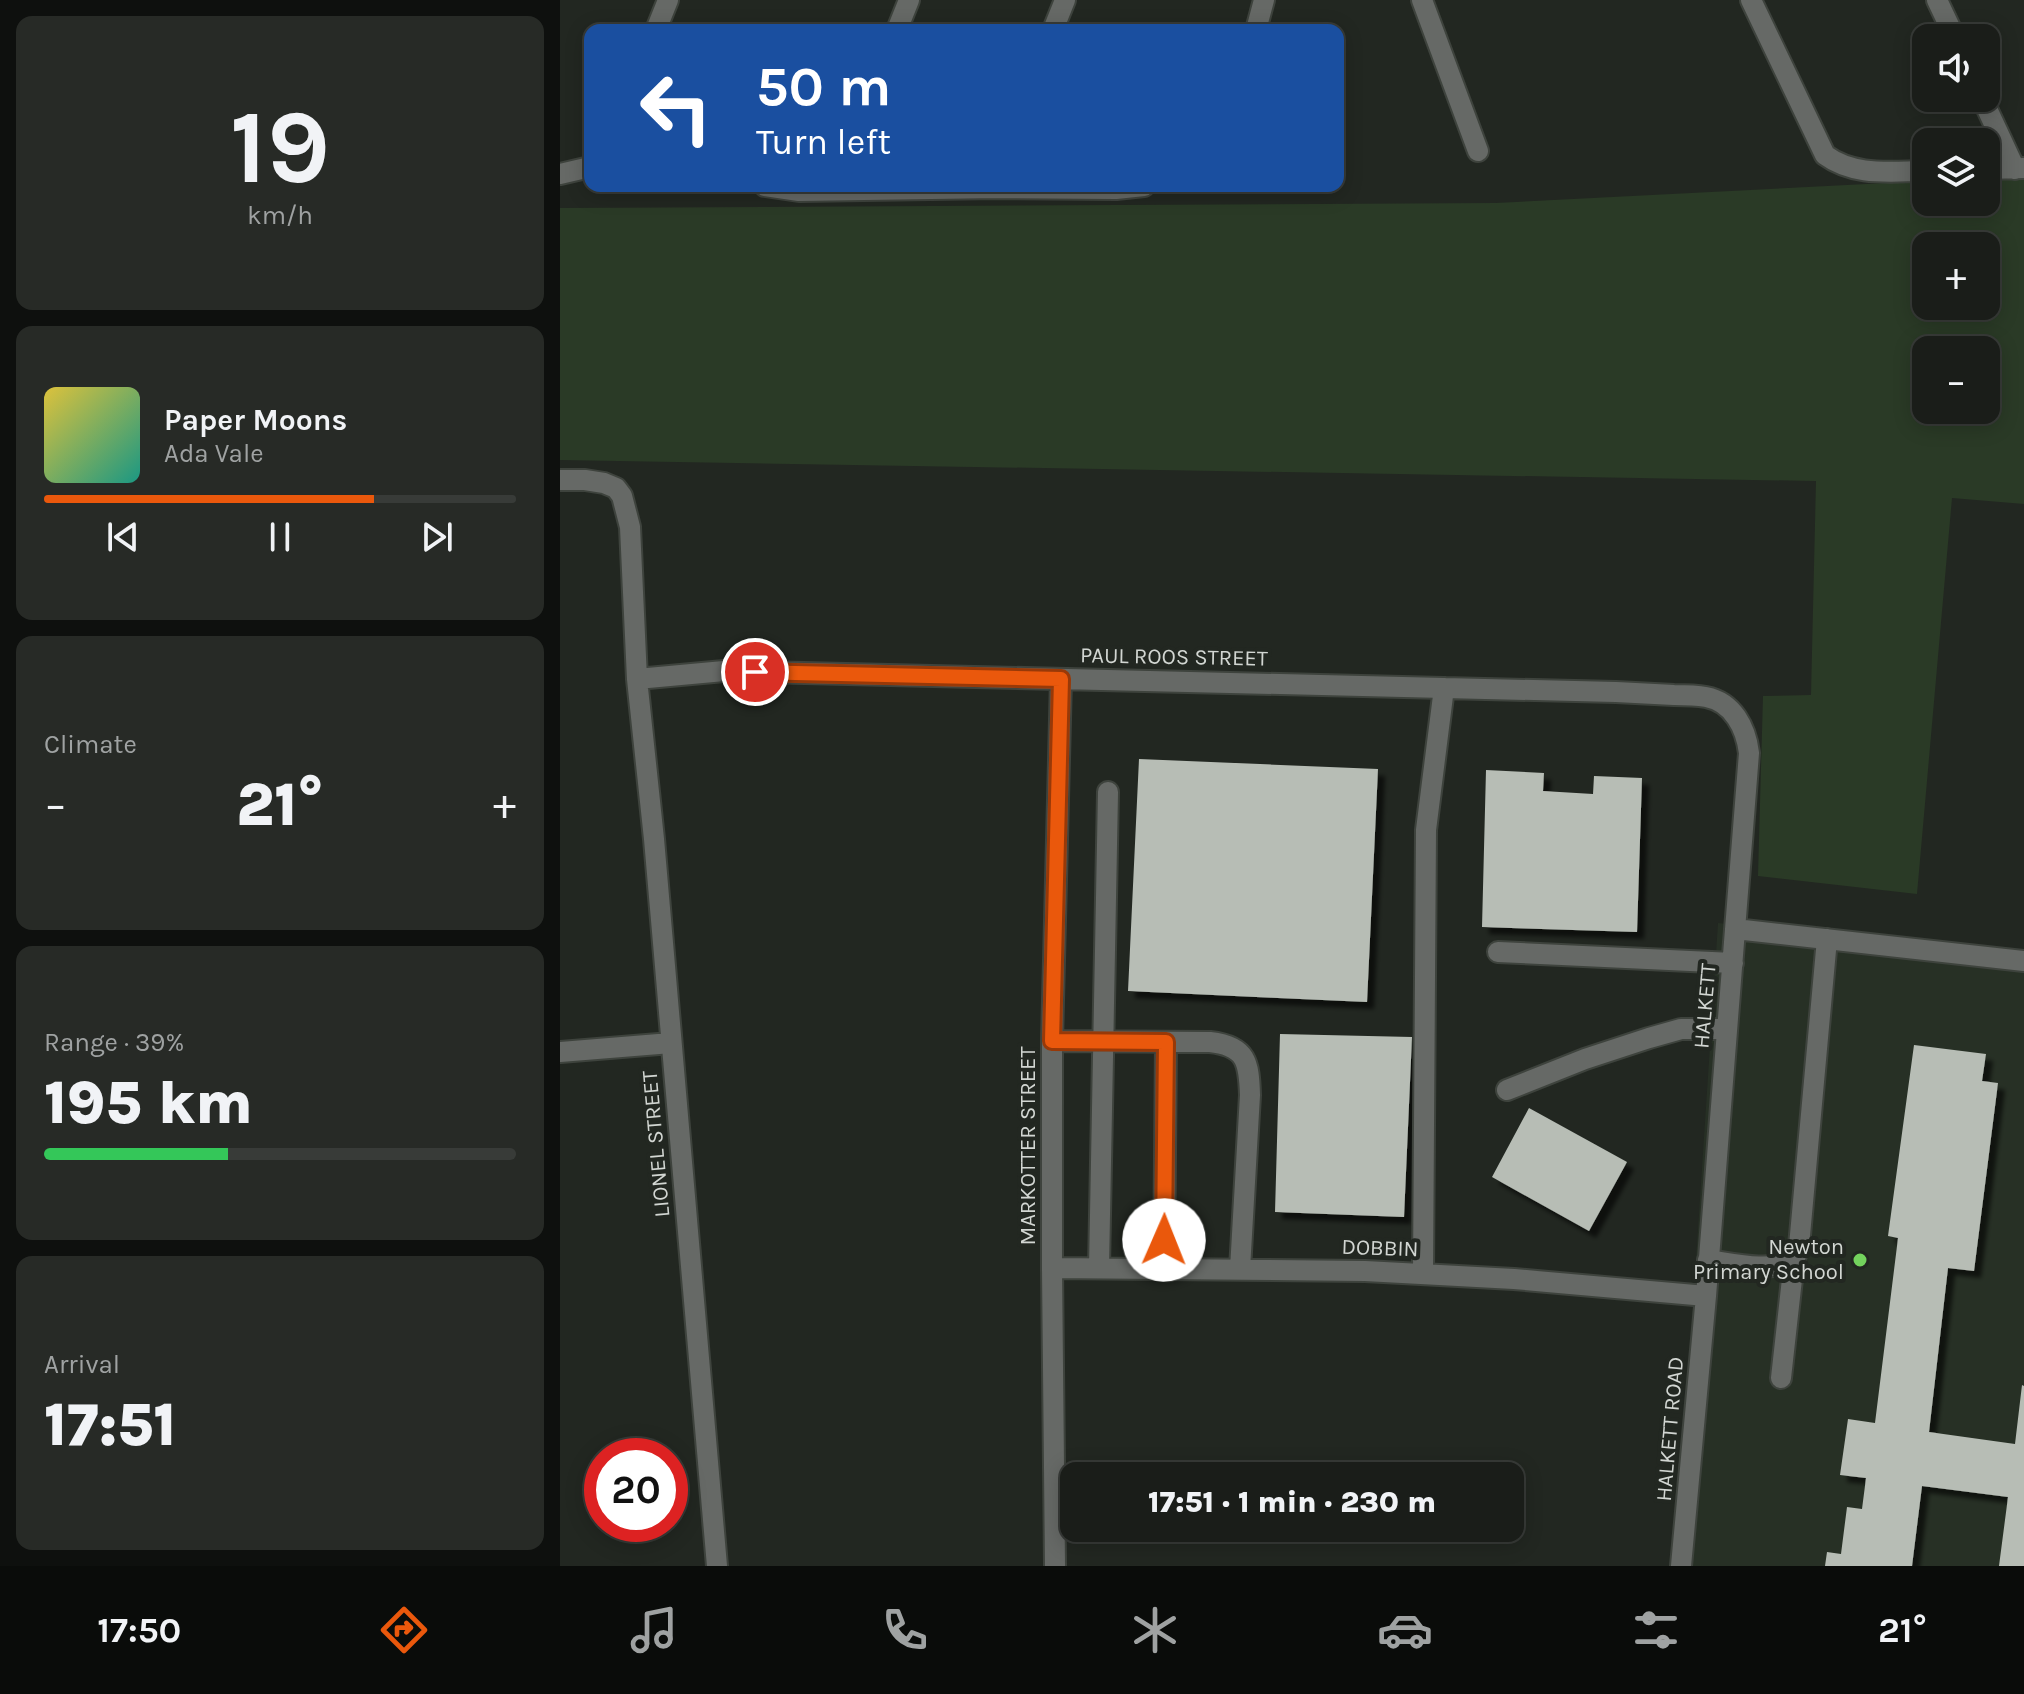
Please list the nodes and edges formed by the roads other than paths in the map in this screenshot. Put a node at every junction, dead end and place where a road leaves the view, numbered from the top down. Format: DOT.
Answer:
graph roads {
  1 [pos="668,0"];
  2 [pos="909,0"];
  3 [pos="1065,0"];
  4 [pos="1264,0"];
  5 [pos="1422,0"];
  6 [pos="1751,0"];
  7 [pos="1937,0"];
  8 [pos="658,24"];
  9 [pos="899,24"];
  10 [pos="1055,24"];
  11 [pos="1258,24"];
  12 [pos="1948,24"];
  13 [pos="1989,112"];
  14 [pos="1478,151"];
  15 [pos="584,168"];
  16 [pos="2019,169"];
  17 [pos="1912,171"];
  18 [pos="560,174"];
  19 [pos="560,480"];
  20 [pos="637,679"];
  21 [pos="1061,679"];
  22 [pos="1444,688"];
  23 [pos="1740,721"];
  24 [pos="1108,792"];
  25 [pos="1735,929"];
  26 [pos="1827,939"];
  27 [pos="1498,952"];
  28 [pos="2024,961"];
  29 [pos="1733,963"];
  30 [pos="1727,1029"];
  31 [pos="1052,1041"];
  32 [pos="1103,1042"];
  33 [pos="1166,1042"];
  34 [pos="671,1043"];
  35 [pos="560,1052"];
  36 [pos="1507,1090"];
  37 [pos="1708,1260"];
  38 [pos="1794,1261"];
  39 [pos="1052,1268"];
  40 [pos="1099,1268"];
  41 [pos="1164,1268"];
  42 [pos="1240,1269"];
  43 [pos="1423,1274"];
  44 [pos="1706,1296"];
  45 [pos="1781,1378"];
  46 [pos="717,1566"];
  47 [pos="1055,1566"];
  48 [pos="1681,1566"];
  1 -- 8 [label="street"];
  2 -- 9 [label="street"];
  3 -- 10 [label="street"];
  4 -- 11 [label="street"];
  5 -- 14 [label="street"];
  6 -- 17 [label="street"];
  7 -- 12 [label="street"];
  13 -- 16 [label="street"];
  15 -- 18 [label="street"];
  19 -- 20 [label="street"];
  20 -- 21 [label="street, PAUL ROOS STREET"];
  20 -- 34 [label="street, LIONEL STREET"];
  21 -- 22 [label="street, PAUL ROOS STREET"];
  21 -- 31 [label="street, MARKOTTER STREET"];
  22 -- 23 [label="street, PAUL ROOS STREET"];
  22 -- 43 [label="street"];
  23 -- 25 [label="street, HALKETT"];
  24 -- 32 [label="street"];
  25 -- 26 [label="street"];
  25 -- 29 [label="street, HALKETT"];
  26 -- 28 [label="street"];
  26 -- 38 [label="street"];
  27 -- 29 [label="street"];
  29 -- 30 [label="street, HALKETT"];
  30 -- 36 [label="street"];
  30 -- 37 [label="street, HALKETT"];
  31 -- 32 [label="street"];
  31 -- 39 [label="street, MARKOTTER STREET"];
  32 -- 33 [label="street"];
  32 -- 40 [label="street"];
  33 -- 41 [label="street"];
  33 -- 42 [label="street"];
  34 -- 35 [label="street"];
  34 -- 46 [label="street, LIONEL STREET"];
  37 -- 38 [label="street"];
  37 -- 44 [label="street, HALKETT"];
  38 -- 45 [label="street"];
  39 -- 40 [label="street, DOBBIN"];
  39 -- 47 [label="street, MARKOTTER STREET"];
  40 -- 41 [label="street, DOBBIN"];
  41 -- 42 [label="street, DOBBIN"];
  42 -- 43 [label="street, DOBBIN"];
  43 -- 44 [label="street, DOBBIN"];
  44 -- 48 [label="street, HALKETT ROAD"];
}
